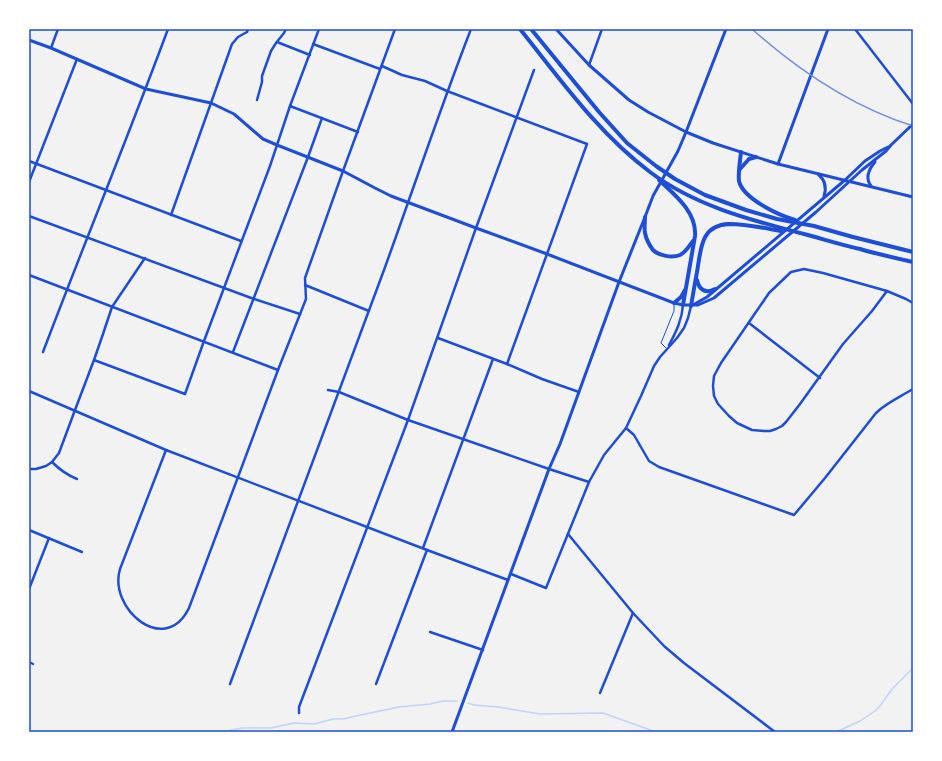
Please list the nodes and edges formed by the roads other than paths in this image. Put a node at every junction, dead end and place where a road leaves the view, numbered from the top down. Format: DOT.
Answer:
graph roads {
  1 [pos="58,29"];
  2 [pos="168,29"];
  3 [pos="248,29"];
  4 [pos="286,29"];
  5 [pos="319,29"];
  6 [pos="395,29"];
  7 [pos="471,29"];
  8 [pos="520,29"];
  9 [pos="531,29"];
  10 [pos="556,29"];
  11 [pos="602,29"];
  12 [pos="726,29"];
  13 [pos="828,29"];
  14 [pos="855,29"];
  15 [pos="29,41"];
  16 [pos="277,42"];
  17 [pos="313,44"];
  18 [pos="51,48"];
  19 [pos="310,55"];
  20 [pos="77,59"];
  21 [pos="589,65"];
  22 [pos="381,68"];
  23 [pos="534,70"];
  24 [pos="146,89"];
  25 [pos="447,91"];
  26 [pos="257,100"];
  27 [pos="211,103"];
  28 [pos="913,104"];
  29 [pos="290,106"];
  30 [pos="516,117"];
  31 [pos="322,118"];
  32 [pos="913,124"];
  33 [pos="358,132"];
  34 [pos="686,132"];
  35 [pos="277,146"];
  36 [pos="891,146"];
  37 [pos="741,152"];
  38 [pos="756,157"];
  39 [pos="308,158"];
  40 [pos="877,158"];
  41 [pos="29,161"];
  42 [pos="36,164"];
  43 [pos="778,164"];
  44 [pos="343,171"];
  45 [pos="739,171"];
  46 [pos="814,172"];
  47 [pos="845,180"];
  48 [pos="849,181"];
  49 [pos="29,182"];
  50 [pos="670,188"];
  51 [pos="878,188"];
  52 [pos="106,190"];
  53 [pos="913,197"];
  54 [pos="820,201"];
  55 [pos="408,202"];
  56 [pos="171,215"];
  57 [pos="29,216"];
  58 [pos="645,217"];
  59 [pos="779,217"];
  60 [pos="768,227"];
  61 [pos="476,228"];
  62 [pos="87,237"];
  63 [pos="694,239"];
  64 [pos="241,241"];
  65 [pos="913,252"];
  66 [pos="547,254"];
  67 [pos="145,258"];
  68 [pos="913,262"];
  69 [pos="29,275"];
  70 [pos="696,277"];
  71 [pos="620,282"];
  72 [pos="686,284"];
  73 [pos="305,285"];
  74 [pos="224,287"];
  75 [pos="716,289"];
  76 [pos="67,290"];
  77 [pos="887,291"];
  78 [pos="254,299"];
  79 [pos="674,303"];
  80 [pos="913,303"];
  81 [pos="683,305"];
  82 [pos="691,306"];
  83 [pos="112,307"];
  84 [pos="369,311"];
  85 [pos="300,314"];
  86 [pos="749,323"];
  87 [pos="438,338"];
  88 [pos="204,341"];
  89 [pos="667,349"];
  90 [pos="43,352"];
  91 [pos="233,352"];
  92 [pos="493,359"];
  93 [pos="94,360"];
  94 [pos="507,364"];
  95 [pos="278,370"];
  96 [pos="820,378"];
  97 [pos="29,390"];
  98 [pos="328,390"];
  99 [pos="913,390"];
  100 [pos="339,392"];
  101 [pos="579,392"];
  102 [pos="75,410"];
  103 [pos="408,420"];
  104 [pos="626,428"];
  105 [pos="464,439"];
  106 [pos="166,450"];
  107 [pos="52,462"];
  108 [pos="29,469"];
  109 [pos="549,469"];
  110 [pos="238,477"];
  111 [pos="77,479"];
  112 [pos="589,482"];
  113 [pos="299,500"];
  114 [pos="367,526"];
  115 [pos="29,530"];
  116 [pos="568,534"];
  117 [pos="49,538"];
  118 [pos="423,548"];
  119 [pos="427,550"];
  120 [pos="82,552"];
  121 [pos="511,574"];
  122 [pos="508,580"];
  123 [pos="29,589"];
  124 [pos="633,613"];
  125 [pos="430,632"];
  126 [pos="483,650"];
  127 [pos="29,662"];
  128 [pos="33,664"];
  129 [pos="230,684"];
  130 [pos="376,684"];
  131 [pos="600,693"];
  132 [pos="299,714"];
  133 [pos="452,732"];
  134 [pos="775,732"];
  1 -- 18 [label="street"];
  2 -- 24 [label="street"];
  3 -- 27 [label="street"];
  4 -- 16 [label="street"];
  5 -- 17 [label="street"];
  6 -- 22 [label="street"];
  7 -- 25 [label="street"];
  8 -- 50 [label="highway"];
  9 -- 59 [label="highway"];
  10 -- 21 [label="street"];
  11 -- 21 [label="street"];
  12 -- 34 [label="street"];
  13 -- 43 [label="street"];
  14 -- 28 [label="street"];
  15 -- 18 [label="street"];
  16 -- 19 [label="street"];
  16 -- 26 [label="street"];
  17 -- 19 [label="street"];
  17 -- 22 [label="street"];
  18 -- 20 [label="street"];
  19 -- 29 [label="street"];
  20 -- 24 [label="street"];
  20 -- 42 [label="street"];
  21 -- 34 [label="street"];
  22 -- 25 [label="street"];
  22 -- 33 [label="street"];
  23 -- 30 [label="street"];
  24 -- 27 [label="street"];
  24 -- 52 [label="street"];
  25 -- 30 [label="street"];
  25 -- 55 [label="street"];
  27 -- 35 [label="street"];
  27 -- 56 [label="street"];
  29 -- 31 [label="street"];
  29 -- 35 [label="street"];
  30 -- 61 [label="street"];
  30 -- 66 [label="street"];
  31 -- 33 [label="street"];
  31 -- 39 [label="street"];
  32 -- 36 [label="street"];
  33 -- 44 [label="street"];
  34 -- 37 [label="street"];
  34 -- 58 [label="street"];
  35 -- 39 [label="street"];
  35 -- 64 [label="street"];
  36 -- 40 [label="street"];
  36 -- 47 [label="street"];
  37 -- 38 [label="street"];
  37 -- 45 [label="highway"];
  38 -- 43 [label="street"];
  38 -- 45 [label="highway"];
  39 -- 44 [label="street"];
  39 -- 78 [label="street"];
  40 -- 48 [label="street"];
  40 -- 51 [label="street"];
  41 -- 42 [label="street"];
  42 -- 49 [label="street"];
  42 -- 52 [label="street"];
  43 -- 46 [label="street"];
  44 -- 55 [label="street"];
  44 -- 73 [label="street"];
  45 -- 59 [label="highway"];
  46 -- 47 [label="street"];
  46 -- 54 [label="street"];
  47 -- 48 [label="street"];
  47 -- 54 [label="street"];
  48 -- 51 [label="street"];
  48 -- 82 [label="street"];
  50 -- 60 [label="highway"];
  50 -- 63 [label="highway"];
  51 -- 53 [label="street"];
  52 -- 56 [label="street"];
  52 -- 62 [label="street"];
  54 -- 75 [label="street"];
  55 -- 61 [label="street"];
  55 -- 84 [label="street"];
  56 -- 64 [label="street"];
  57 -- 62 [label="street"];
  58 -- 63 [label="highway"];
  58 -- 71 [label="street"];
  59 -- 65 [label="highway"];
  60 -- 68 [label="highway"];
  60 -- 70 [label="highway"];
  61 -- 66 [label="street"];
  61 -- 87 [label="street"];
  62 -- 67 [label="street"];
  62 -- 76 [label="street"];
  63 -- 72 [label="highway"];
  64 -- 74 [label="street"];
  66 -- 71 [label="street"];
  66 -- 94 [label="street"];
  67 -- 74 [label="street"];
  67 -- 83 [label="street"];
  69 -- 76 [label="street"];
  70 -- 75 [label="highway"];
  70 -- 82 [label="highway"];
  71 -- 79 [label="street"];
  71 -- 101 [label="street"];
  72 -- 79 [label="highway"];
  72 -- 81 [label="highway"];
  73 -- 84 [label="street"];
  73 -- 85 [label="street"];
  74 -- 78 [label="street"];
  74 -- 88 [label="street"];
  75 -- 82 [label="street"];
  76 -- 83 [label="street"];
  76 -- 90 [label="street"];
  77 -- 80 [label="street"];
  77 -- 86 [label="street"];
  77 -- 96 [label="street"];
  78 -- 85 [label="street"];
  78 -- 91 [label="street"];
  79 -- 81 [label="street"];
  79 -- 89 [label="lane"];
  81 -- 82 [label="street"];
  81 -- 89 [label="street"];
  82 -- 89 [label="street"];
  83 -- 88 [label="street"];
  83 -- 93 [label="street"];
  84 -- 100 [label="street"];
  85 -- 95 [label="street"];
  86 -- 96 [label="street"];
  86 -- 96 [label="street"];
  87 -- 92 [label="street"];
  87 -- 103 [label="street"];
  88 -- 91 [label="street"];
  88 -- 93 [label="street"];
  89 -- 104 [label="street"];
  91 -- 95 [label="street"];
  92 -- 94 [label="street"];
  92 -- 105 [label="street"];
  93 -- 102 [label="street"];
  94 -- 101 [label="street"];
  95 -- 110 [label="street"];
  97 -- 102 [label="street"];
  98 -- 100 [label="street"];
  99 -- 104 [label="street"];
  100 -- 103 [label="street"];
  100 -- 113 [label="street"];
  101 -- 109 [label="street"];
  102 -- 106 [label="street"];
  102 -- 107 [label="street"];
  103 -- 105 [label="street"];
  103 -- 114 [label="street"];
  104 -- 112 [label="street"];
  105 -- 109 [label="street"];
  105 -- 118 [label="street"];
  106 -- 110 [label="street"];
  106 -- 110 [label="street"];
  107 -- 108 [label="street"];
  107 -- 111 [label="street"];
  109 -- 112 [label="street"];
  109 -- 121 [label="street"];
  110 -- 113 [label="street"];
  112 -- 116 [label="street"];
  113 -- 114 [label="street"];
  113 -- 129 [label="street"];
  114 -- 118 [label="street"];
  114 -- 132 [label="street"];
  115 -- 117 [label="street"];
  116 -- 121 [label="street"];
  116 -- 124 [label="street"];
  117 -- 120 [label="street"];
  117 -- 123 [label="street"];
  118 -- 119 [label="street"];
  119 -- 122 [label="street"];
  119 -- 130 [label="street"];
  121 -- 122 [label="street"];
  122 -- 126 [label="street"];
  124 -- 131 [label="street"];
  124 -- 134 [label="street"];
  125 -- 126 [label="street"];
  126 -- 133 [label="street"];
  127 -- 128 [label="street"];
}
